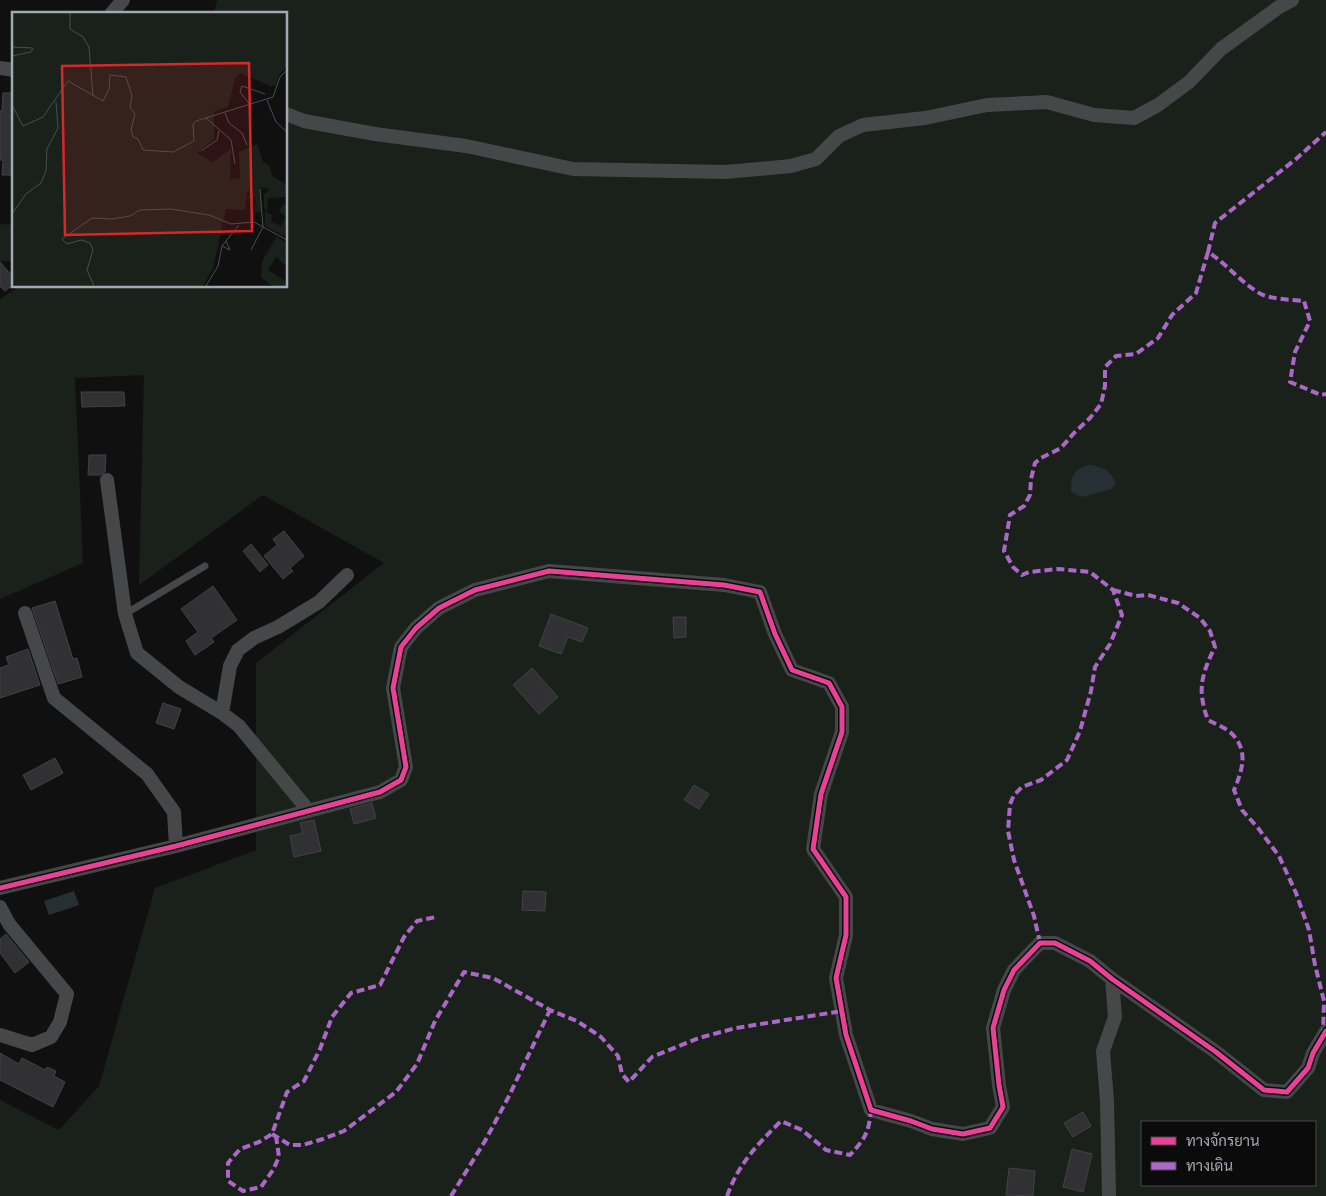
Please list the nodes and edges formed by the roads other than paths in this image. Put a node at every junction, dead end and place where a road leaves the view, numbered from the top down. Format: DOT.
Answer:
graph roads {
  1 [pos="123,0"];
  2 [pos="1292,0"];
  3 [pos="112,12"];
  4 [pos="288,115"];
  5 [pos="107,480"];
  6 [pos="205,566"];
  7 [pos="347,575"];
  8 [pos="25,613"];
  9 [pos="125,614"];
  10 [pos="222,713"];
  11 [pos="308,810"];
  12 [pos="176,846"];
  13 [pos="0,888"];
  14 [pos="0,907"];
  15 [pos="1112,979"];
  16 [pos="1326,1031"];
  17 [pos="0,1035"];
  18 [pos="1109,1196"];
  1 -- 3 [label="street"];
  2 -- 4 [label="street"];
  5 -- 9 [label="street"];
  6 -- 9 [label="lane"];
  7 -- 10 [label="street"];
  8 -- 12 [label="street"];
  9 -- 10 [label="street"];
  10 -- 11 [label="street"];
  11 -- 12 [label="street"];
  11 -- 15 [label="street"];
  12 -- 13 [label="street"];
  14 -- 17 [label="street"];
  15 -- 16 [label="street"];
  15 -- 18 [label="street"];
}
